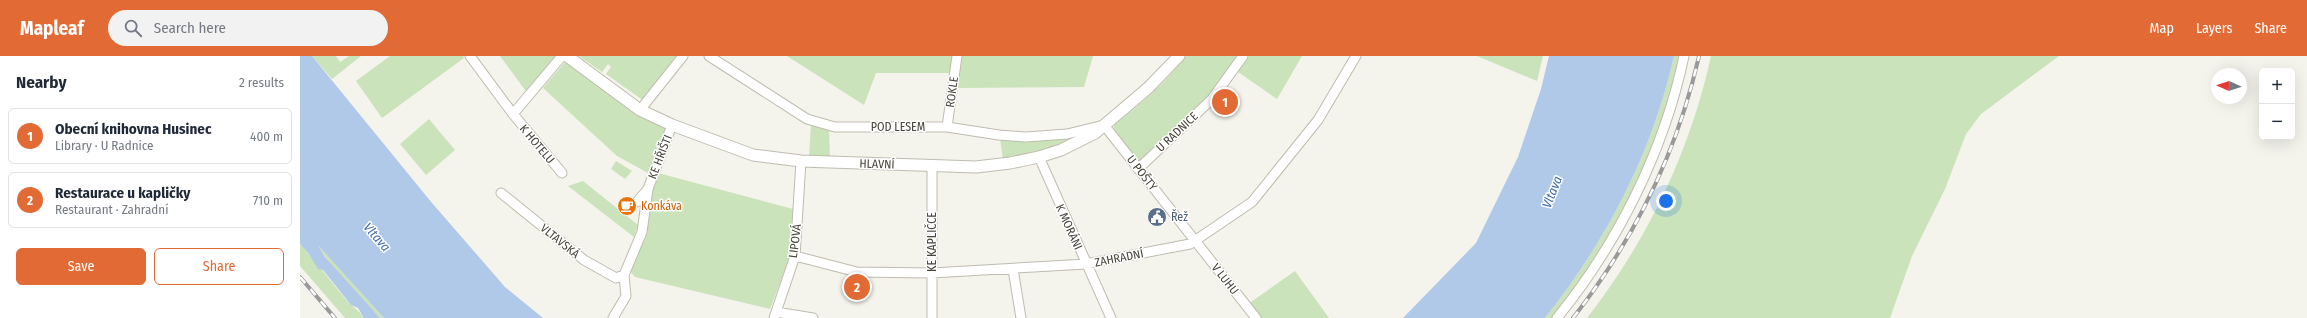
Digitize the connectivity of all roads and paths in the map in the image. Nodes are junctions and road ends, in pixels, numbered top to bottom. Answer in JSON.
{"nodes":[{"id":1,"x":470,"y":56,"type":"edge"},
{"id":2,"x":562,"y":56,"type":"edge"},
{"id":3,"x":567,"y":56,"type":"edge"},
{"id":4,"x":683,"y":56,"type":"edge"},
{"id":5,"x":709,"y":56,"type":"edge"},
{"id":6,"x":957,"y":56,"type":"edge"},
{"id":7,"x":1179,"y":56,"type":"edge"},
{"id":8,"x":1243,"y":56,"type":"edge"},
{"id":9,"x":1356,"y":56,"type":"edge"},
{"id":10,"x":1684,"y":56,"type":"edge"},
{"id":11,"x":640,"y":110,"type":"junction"},
{"id":12,"x":513,"y":114,"type":"junction"},
{"id":13,"x":672,"y":125,"type":"junction"},
{"id":14,"x":1104,"y":125,"type":"junction"},
{"id":15,"x":947,"y":127,"type":"junction"},
{"id":16,"x":1039,"y":157,"type":"junction"},
{"id":17,"x":801,"y":161,"type":"junction"},
{"id":18,"x":932,"y":166,"type":"junction"},
{"id":19,"x":1138,"y":169,"type":"junction"},
{"id":20,"x":562,"y":173,"type":"dead end"},
{"id":21,"x":648,"y":189,"type":"junction"},
{"id":22,"x":501,"y":193,"type":"dead end"},
{"id":23,"x":637,"y":202,"type":"dead end"},
{"id":24,"x":1194,"y":240,"type":"junction"},
{"id":25,"x":795,"y":256,"type":"junction"},
{"id":26,"x":1086,"y":264,"type":"junction"},
{"id":27,"x":1013,"y":269,"type":"junction"},
{"id":28,"x":932,"y":273,"type":"junction"},
{"id":29,"x":624,"y":275,"type":"junction"},
{"id":30,"x":775,"y":315,"type":"edge"},
{"id":31,"x":613,"y":318,"type":"edge"},
{"id":32,"x":813,"y":318,"type":"edge"},
{"id":33,"x":932,"y":318,"type":"edge"},
{"id":34,"x":1021,"y":318,"type":"edge"},
{"id":35,"x":1111,"y":318,"type":"edge"},
{"id":36,"x":1256,"y":318,"type":"edge"},
{"id":37,"x":1557,"y":318,"type":"edge"}],
"edges":[{"from":1,"to":12,"type":"street","name":"K HOTELU"},
{"from":2,"to":12,"type":"street","name":"K HOTELU"},
{"from":3,"to":11,"type":"street","name":"HLAVNÍ"},
{"from":4,"to":11,"type":"street"},
{"from":5,"to":15,"type":"street","name":"POD LESEM"},
{"from":6,"to":15,"type":"street","name":"ROKLE"},
{"from":7,"to":14,"type":"street","name":"HLAVNÍ"},
{"from":8,"to":19,"type":"street","name":"U RADNICE"},
{"from":9,"to":24,"type":"street","name":"ZAHRADNÍ"},
{"from":10,"to":37,"type":"street"},
{"from":11,"to":13,"type":"street","name":"HLAVNÍ"},
{"from":12,"to":20,"type":"street","name":"K HOTELU"},
{"from":13,"to":17,"type":"street","name":"HLAVNÍ"},
{"from":13,"to":21,"type":"street","name":"KE HŘIŠTI"},
{"from":14,"to":15,"type":"street","name":"POD LESEM"},
{"from":14,"to":16,"type":"street","name":"HLAVNÍ"},
{"from":14,"to":19,"type":"street","name":"U POŠTY"},
{"from":16,"to":18,"type":"street","name":"HLAVNÍ"},
{"from":16,"to":26,"type":"street","name":"K MORÁNI"},
{"from":17,"to":18,"type":"street","name":"HLAVNÍ"},
{"from":17,"to":25,"type":"street","name":"LIPOVÁ"},
{"from":18,"to":28,"type":"street","name":"KE KAPLIČCE"},
{"from":19,"to":24,"type":"street","name":"U POŠTY"},
{"from":21,"to":23,"type":"street","name":"KE HŘIŠTI"},
{"from":21,"to":29,"type":"street","name":"KE HŘIŠTI"},
{"from":22,"to":29,"type":"street","name":"VLTAVSKÁ"},
{"from":24,"to":26,"type":"street","name":"ZAHRADNÍ"},
{"from":24,"to":36,"type":"street","name":"V LUHU"},
{"from":25,"to":28,"type":"street","name":"ZAHRADNÍ"},
{"from":25,"to":30,"type":"street","name":"LIPOVÁ"},
{"from":26,"to":27,"type":"street","name":"ZAHRADNÍ"},
{"from":26,"to":35,"type":"street","name":"K MORÁNI"},
{"from":27,"to":28,"type":"street","name":"ZAHRADNÍ"},
{"from":27,"to":34,"type":"street"},
{"from":28,"to":33,"type":"street","name":"KE KAPLIČCE"},
{"from":29,"to":31,"type":"street","name":"KE HŘIŠTI"},
{"from":30,"to":32,"type":"street"}]}
